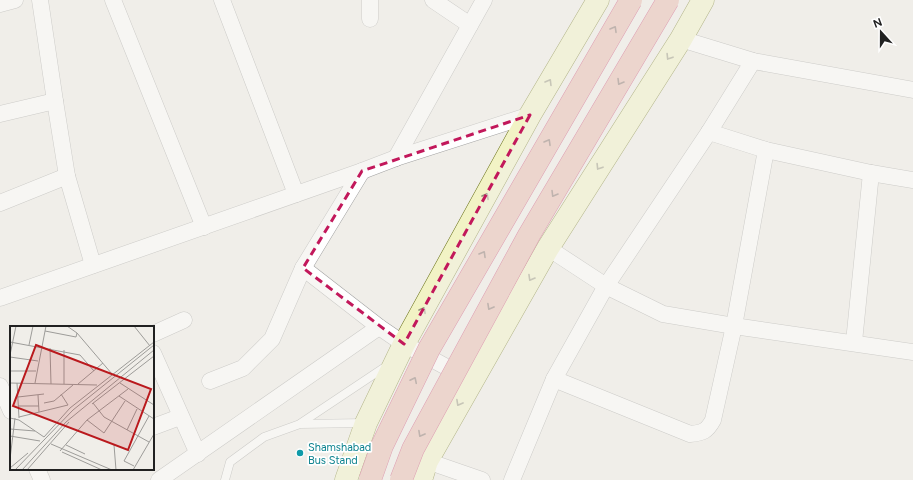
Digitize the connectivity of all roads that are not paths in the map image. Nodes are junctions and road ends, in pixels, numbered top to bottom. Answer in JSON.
{"nodes":[{"id":1,"x":16,"y":0,"type":"edge"},
{"id":2,"x":40,"y":0,"type":"edge"},
{"id":3,"x":113,"y":0,"type":"edge"},
{"id":4,"x":222,"y":0,"type":"edge"},
{"id":5,"x":370,"y":0,"type":"edge"},
{"id":6,"x":433,"y":0,"type":"edge"},
{"id":7,"x":484,"y":0,"type":"edge"},
{"id":8,"x":598,"y":0,"type":"edge"},
{"id":9,"x":630,"y":0,"type":"edge"},
{"id":10,"x":668,"y":0,"type":"edge"},
{"id":11,"x":704,"y":0,"type":"edge"},
{"id":12,"x":0,"y":4,"type":"edge"},
{"id":13,"x":370,"y":19,"type":"dead end"},
{"id":14,"x":470,"y":25,"type":"junction"},
{"id":15,"x":681,"y":39,"type":"junction"},
{"id":16,"x":753,"y":61,"type":"junction"},
{"id":17,"x":913,"y":90,"type":"edge"},
{"id":18,"x":55,"y":100,"type":"junction"},
{"id":19,"x":0,"y":114,"type":"edge"},
{"id":20,"x":530,"y":115,"type":"junction"},
{"id":21,"x":709,"y":132,"type":"junction"},
{"id":22,"x":766,"y":150,"type":"junction"},
{"id":23,"x":396,"y":158,"type":"junction"},
{"id":24,"x":362,"y":171,"type":"junction"},
{"id":25,"x":871,"y":173,"type":"junction"},
{"id":26,"x":67,"y":176,"type":"junction"},
{"id":27,"x":913,"y":180,"type":"edge"},
{"id":28,"x":296,"y":194,"type":"junction"},
{"id":29,"x":0,"y":203,"type":"edge"},
{"id":30,"x":204,"y":227,"type":"junction"},
{"id":31,"x":548,"y":248,"type":"junction"},
{"id":32,"x":93,"y":265,"type":"junction"},
{"id":33,"x":303,"y":268,"type":"junction"},
{"id":34,"x":606,"y":286,"type":"junction"},
{"id":35,"x":0,"y":298,"type":"edge"},
{"id":36,"x":184,"y":320,"type":"dead end"},
{"id":37,"x":734,"y":326,"type":"junction"},
{"id":38,"x":379,"y":327,"type":"junction"},
{"id":39,"x":154,"y":334,"type":"edge"},
{"id":40,"x":854,"y":342,"type":"junction"},
{"id":41,"x":400,"y":352,"type":"junction"},
{"id":42,"x":913,"y":352,"type":"edge"},
{"id":43,"x":154,"y":354,"type":"edge"},
{"id":44,"x":554,"y":379,"type":"junction"},
{"id":45,"x":210,"y":381,"type":"dead end"},
{"id":46,"x":472,"y":381,"type":"junction"},
{"id":47,"x":0,"y":386,"type":"edge"},
{"id":48,"x":10,"y":406,"type":"edge"},
{"id":49,"x":180,"y":417,"type":"junction"},
{"id":50,"x":366,"y":423,"type":"junction"},
{"id":51,"x":300,"y":424,"type":"junction"},
{"id":52,"x":154,"y":427,"type":"edge"},
{"id":53,"x":198,"y":454,"type":"junction"},
{"id":54,"x":424,"y":470,"type":"edge"},
{"id":55,"x":159,"y":480,"type":"edge"},
{"id":56,"x":225,"y":480,"type":"edge"},
{"id":57,"x":346,"y":480,"type":"edge"},
{"id":58,"x":370,"y":480,"type":"edge"},
{"id":59,"x":401,"y":480,"type":"edge"},
{"id":60,"x":482,"y":480,"type":"edge"},
{"id":61,"x":512,"y":480,"type":"edge"}],
"edges":[{"from":1,"to":12,"type":"street"},
{"from":2,"to":18,"type":"street"},
{"from":3,"to":30,"type":"street"},
{"from":4,"to":28,"type":"street"},
{"from":5,"to":13,"type":"street"},
{"from":6,"to":14,"type":"street"},
{"from":7,"to":14,"type":"street"},
{"from":20,"to":8,"type":"main road","one_way":true},
{"from":58,"to":9,"type":"highway","one_way":true,"bridge":true},
{"from":10,"to":59,"type":"highway","one_way":true,"bridge":true},
{"from":11,"to":15,"type":"main road"},
{"from":14,"to":23,"type":"street"},
{"from":15,"to":16,"type":"street"},
{"from":15,"to":31,"type":"main road","one_way":true},
{"from":16,"to":17,"type":"street"},
{"from":16,"to":21,"type":"street"},
{"from":18,"to":19,"type":"street"},
{"from":18,"to":26,"type":"street"},
{"from":20,"to":23,"type":"street"},
{"from":41,"to":20,"type":"main road","one_way":true},
{"from":21,"to":22,"type":"street"},
{"from":21,"to":34,"type":"street"},
{"from":22,"to":25,"type":"street"},
{"from":22,"to":37,"type":"street"},
{"from":23,"to":24,"type":"street"},
{"from":24,"to":28,"type":"street"},
{"from":24,"to":33,"type":"street"},
{"from":25,"to":27,"type":"street"},
{"from":25,"to":40,"type":"street"},
{"from":26,"to":29,"type":"street"},
{"from":26,"to":32,"type":"street"},
{"from":28,"to":30,"type":"street"},
{"from":30,"to":32,"type":"street"},
{"from":31,"to":34,"type":"street"},
{"from":31,"to":46,"type":"main road","one_way":true},
{"from":32,"to":35,"type":"street"},
{"from":33,"to":38,"type":"street"},
{"from":33,"to":45,"type":"street"},
{"from":34,"to":37,"type":"street"},
{"from":34,"to":44,"type":"street"},
{"from":36,"to":39,"type":"street"},
{"from":37,"to":40,"type":"street"},
{"from":37,"to":44,"type":"street"},
{"from":38,"to":41,"type":"street"},
{"from":38,"to":53,"type":"street"},
{"from":40,"to":42,"type":"street"},
{"from":41,"to":46,"type":"street"},
{"from":41,"to":50,"type":"main road"},
{"from":41,"to":51,"type":"lane"},
{"from":43,"to":49,"type":"street"},
{"from":44,"to":61,"type":"street"},
{"from":46,"to":54,"type":"main road","one_way":true},
{"from":47,"to":48,"type":"street"},
{"from":49,"to":52,"type":"street"},
{"from":49,"to":53,"type":"street"},
{"from":50,"to":51,"type":"lane"},
{"from":50,"to":57,"type":"main road"},
{"from":51,"to":56,"type":"lane"},
{"from":53,"to":55,"type":"street"},
{"from":54,"to":60,"type":"street"}]}
